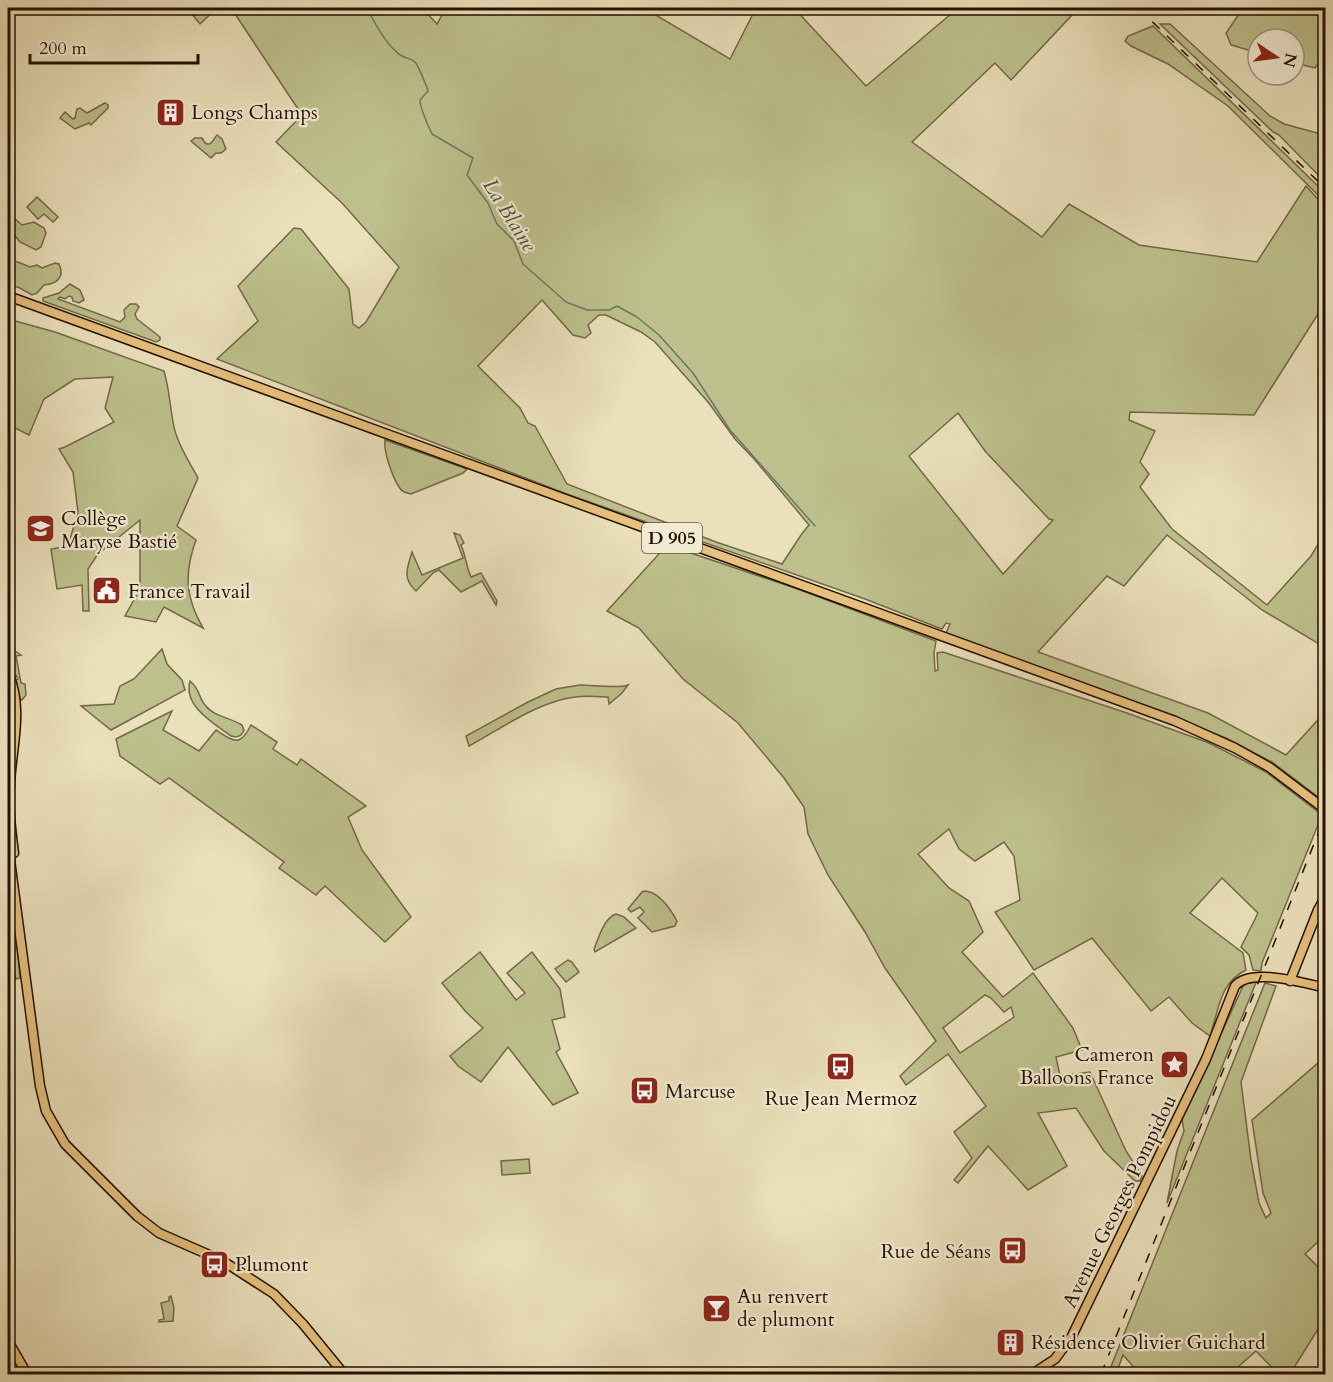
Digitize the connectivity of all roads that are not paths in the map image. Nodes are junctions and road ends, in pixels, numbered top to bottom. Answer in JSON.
{"nodes":[{"id":1,"x":9,"y":297,"type":"edge"},
{"id":2,"x":8,"y":673,"type":"edge"},
{"id":3,"x":8,"y":694,"type":"edge"},
{"id":4,"x":8,"y":732,"type":"edge"},
{"id":5,"x":1322,"y":808,"type":"edge"},
{"id":6,"x":8,"y":845,"type":"edge"},
{"id":7,"x":1326,"y":896,"type":"edge"},
{"id":8,"x":18,"y":910,"type":"junction"},
{"id":9,"x":1290,"y":981,"type":"junction"},
{"id":10,"x":1326,"y":987,"type":"edge"},
{"id":11,"x":8,"y":1341,"type":"edge"},
{"id":12,"x":27,"y":1374,"type":"edge"},
{"id":13,"x":344,"y":1374,"type":"edge"},
{"id":14,"x":1032,"y":1374,"type":"edge"}],
"edges":[{"from":1,"to":5,"type":"main road","number":"D 905"},
{"from":2,"to":8,"type":"main road"},
{"from":3,"to":4,"type":"main road"},
{"from":6,"to":8,"type":"main road"},
{"from":7,"to":9,"type":"main road"},
{"from":8,"to":13,"type":"main road"},
{"from":9,"to":10,"type":"main road"},
{"from":9,"to":14,"type":"main road","name":"Avenue Georges Pompidou"},
{"from":11,"to":12,"type":"main road"}]}
